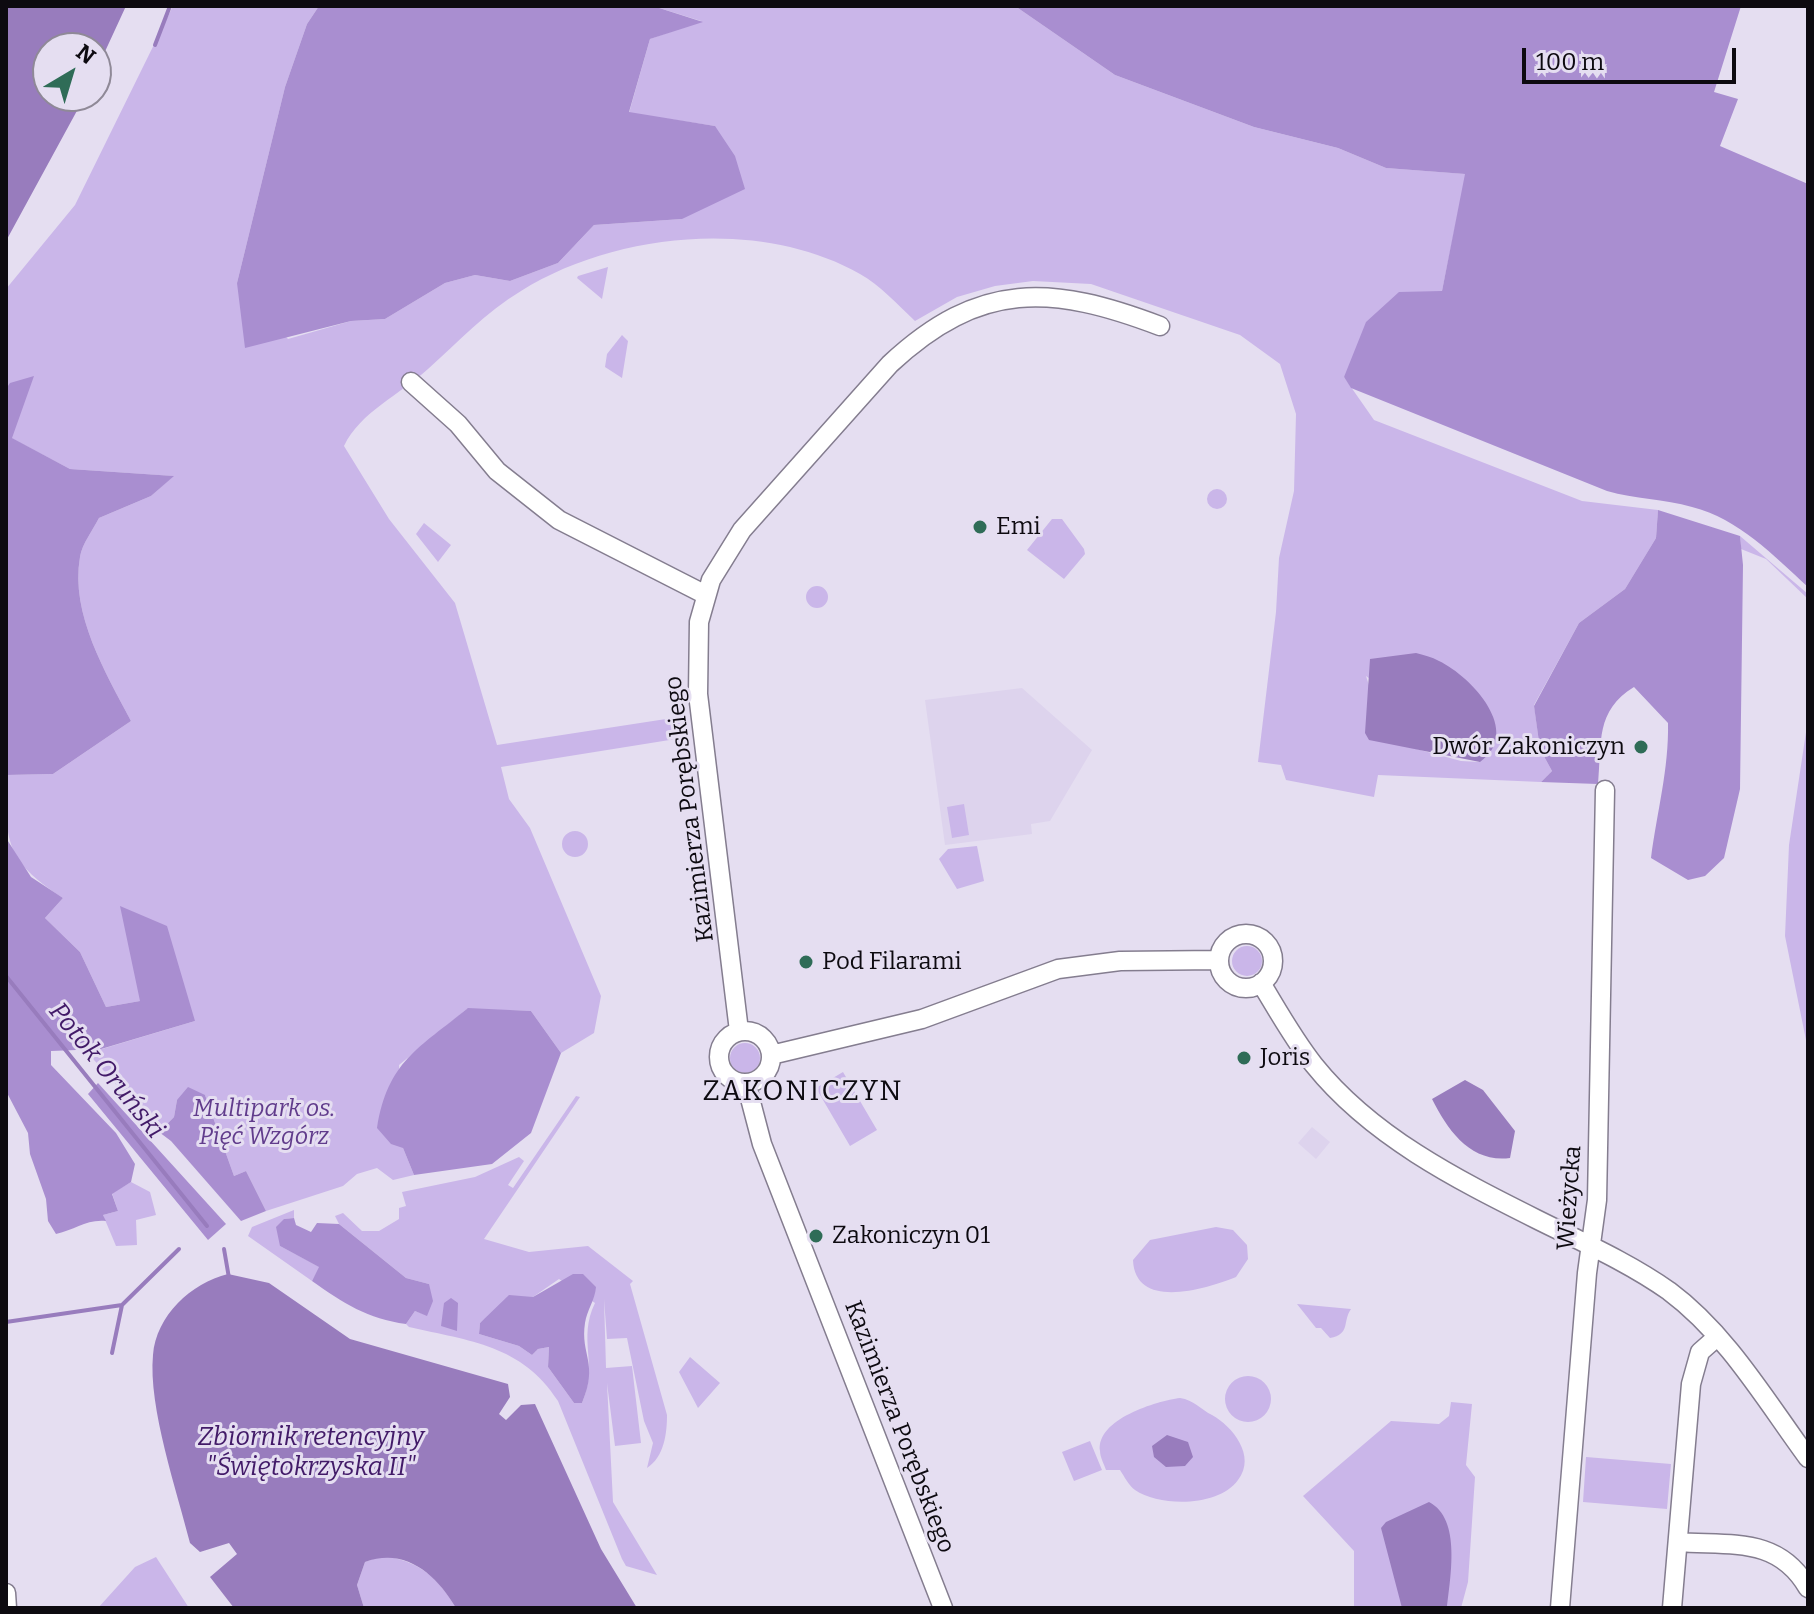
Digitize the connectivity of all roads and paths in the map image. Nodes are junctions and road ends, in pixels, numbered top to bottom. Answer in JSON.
{"nodes":[{"id":1,"x":1160,"y":326,"type":"dead end"},
{"id":2,"x":411,"y":382,"type":"dead end"},
{"id":3,"x":706,"y":595,"type":"junction"},
{"id":4,"x":1605,"y":790,"type":"dead end"},
{"id":5,"x":1219,"y":960,"type":"junction"},
{"id":6,"x":1261,"y":983,"type":"junction"},
{"id":7,"x":739,"y":1031,"type":"junction"},
{"id":8,"x":771,"y":1055,"type":"junction"},
{"id":9,"x":746,"y":1083,"type":"junction"},
{"id":10,"x":1592,"y":1247,"type":"junction"},
{"id":11,"x":1717,"y":1337,"type":"junction"},
{"id":12,"x":1808,"y":1458,"type":"edge"},
{"id":13,"x":1678,"y":1542,"type":"junction"},
{"id":14,"x":1808,"y":1588,"type":"edge"},
{"id":15,"x":6,"y":1593,"type":"edge"},
{"id":16,"x":7,"y":1608,"type":"edge"},
{"id":17,"x":943,"y":1608,"type":"edge"},
{"id":18,"x":1560,"y":1608,"type":"edge"},
{"id":19,"x":1672,"y":1608,"type":"edge"}],
"edges":[{"from":1,"to":3,"type":"street","name":"Kazimierza Porębskiego"},
{"from":2,"to":3,"type":"street"},
{"from":3,"to":7,"type":"street","name":"Kazimierza Porębskiego"},
{"from":4,"to":10,"type":"street","name":"Wieżycka"},
{"from":5,"to":6,"type":"street"},
{"from":5,"to":6,"type":"street"},
{"from":5,"to":8,"type":"street"},
{"from":6,"to":10,"type":"street"},
{"from":7,"to":8,"type":"street"},
{"from":7,"to":9,"type":"street"},
{"from":8,"to":9,"type":"street"},
{"from":9,"to":17,"type":"street","name":"Kazimierza Porębskiego"},
{"from":10,"to":11,"type":"street"},
{"from":10,"to":18,"type":"street","name":"Wieżycka"},
{"from":11,"to":12,"type":"street"},
{"from":11,"to":13,"type":"street"},
{"from":13,"to":14,"type":"street"},
{"from":13,"to":19,"type":"street"},
{"from":15,"to":16,"type":"street"}]}
